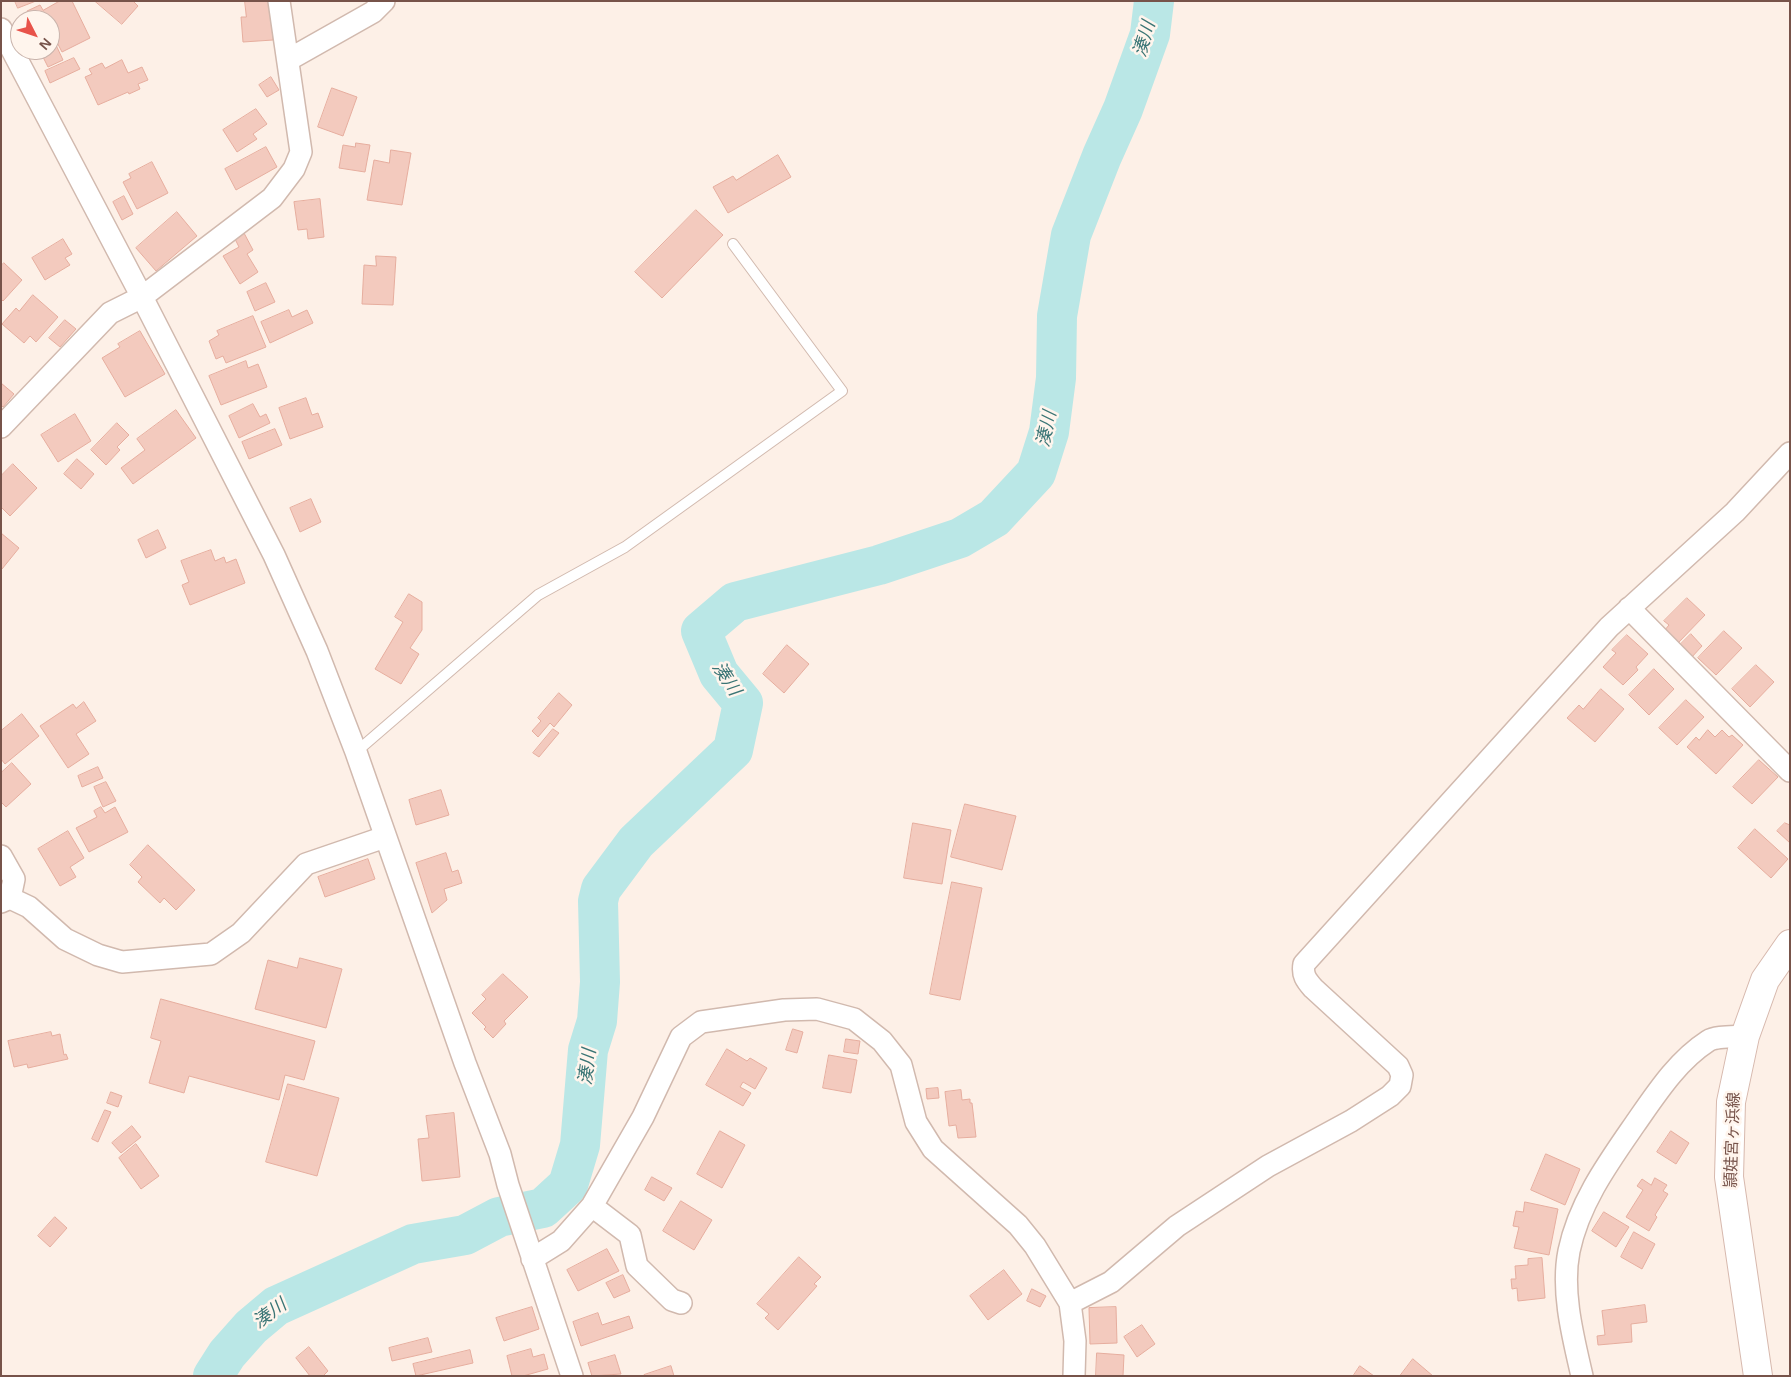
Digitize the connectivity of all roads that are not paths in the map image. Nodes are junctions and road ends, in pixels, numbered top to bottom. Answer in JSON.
{"nodes":[{"id":1,"x":279,"y":1,"type":"edge"},
{"id":2,"x":384,"y":1,"type":"edge"},
{"id":3,"x":1,"y":29,"type":"edge"},
{"id":4,"x":288,"y":60,"type":"junction"},
{"id":5,"x":734,"y":244,"type":"dead end"},
{"id":6,"x":142,"y":297,"type":"junction"},
{"id":7,"x":1,"y":428,"type":"edge"},
{"id":8,"x":1790,"y":453,"type":"edge"},
{"id":9,"x":1629,"y":608,"type":"junction"},
{"id":10,"x":356,"y":752,"type":"junction"},
{"id":11,"x":1790,"y":771,"type":"edge"},
{"id":12,"x":385,"y":837,"type":"junction"},
{"id":13,"x":1,"y":856,"type":"edge"},
{"id":14,"x":6,"y":900,"type":"edge"},
{"id":15,"x":1790,"y":944,"type":"edge"},
{"id":16,"x":1746,"y":1036,"type":"junction"},
{"id":17,"x":592,"y":1206,"type":"junction"},
{"id":18,"x":530,"y":1251,"type":"junction"},
{"id":19,"x":681,"y":1303,"type":"dead end"},
{"id":20,"x":1070,"y":1303,"type":"junction"},
{"id":21,"x":572,"y":1376,"type":"edge"},
{"id":22,"x":1074,"y":1376,"type":"edge"},
{"id":23,"x":1582,"y":1376,"type":"edge"},
{"id":24,"x":1758,"y":1376,"type":"edge"}],
"edges":[{"from":1,"to":4,"type":"street"},
{"from":2,"to":4,"type":"street"},
{"from":3,"to":6,"type":"street"},
{"from":4,"to":6,"type":"street"},
{"from":5,"to":10,"type":"lane"},
{"from":6,"to":7,"type":"street"},
{"from":6,"to":10,"type":"street"},
{"from":8,"to":9,"type":"street"},
{"from":9,"to":11,"type":"street"},
{"from":9,"to":20,"type":"street"},
{"from":10,"to":12,"type":"street"},
{"from":12,"to":14,"type":"street"},
{"from":12,"to":18,"type":"street"},
{"from":13,"to":14,"type":"street"},
{"from":15,"to":16,"type":"main road","name":"頴娃宮ヶ浜線"},
{"from":16,"to":23,"type":"street"},
{"from":16,"to":24,"type":"main road","name":"頴娃宮ヶ浜線"},
{"from":17,"to":18,"type":"street"},
{"from":17,"to":19,"type":"street"},
{"from":17,"to":20,"type":"street"},
{"from":18,"to":21,"type":"street"},
{"from":20,"to":22,"type":"street"}]}
